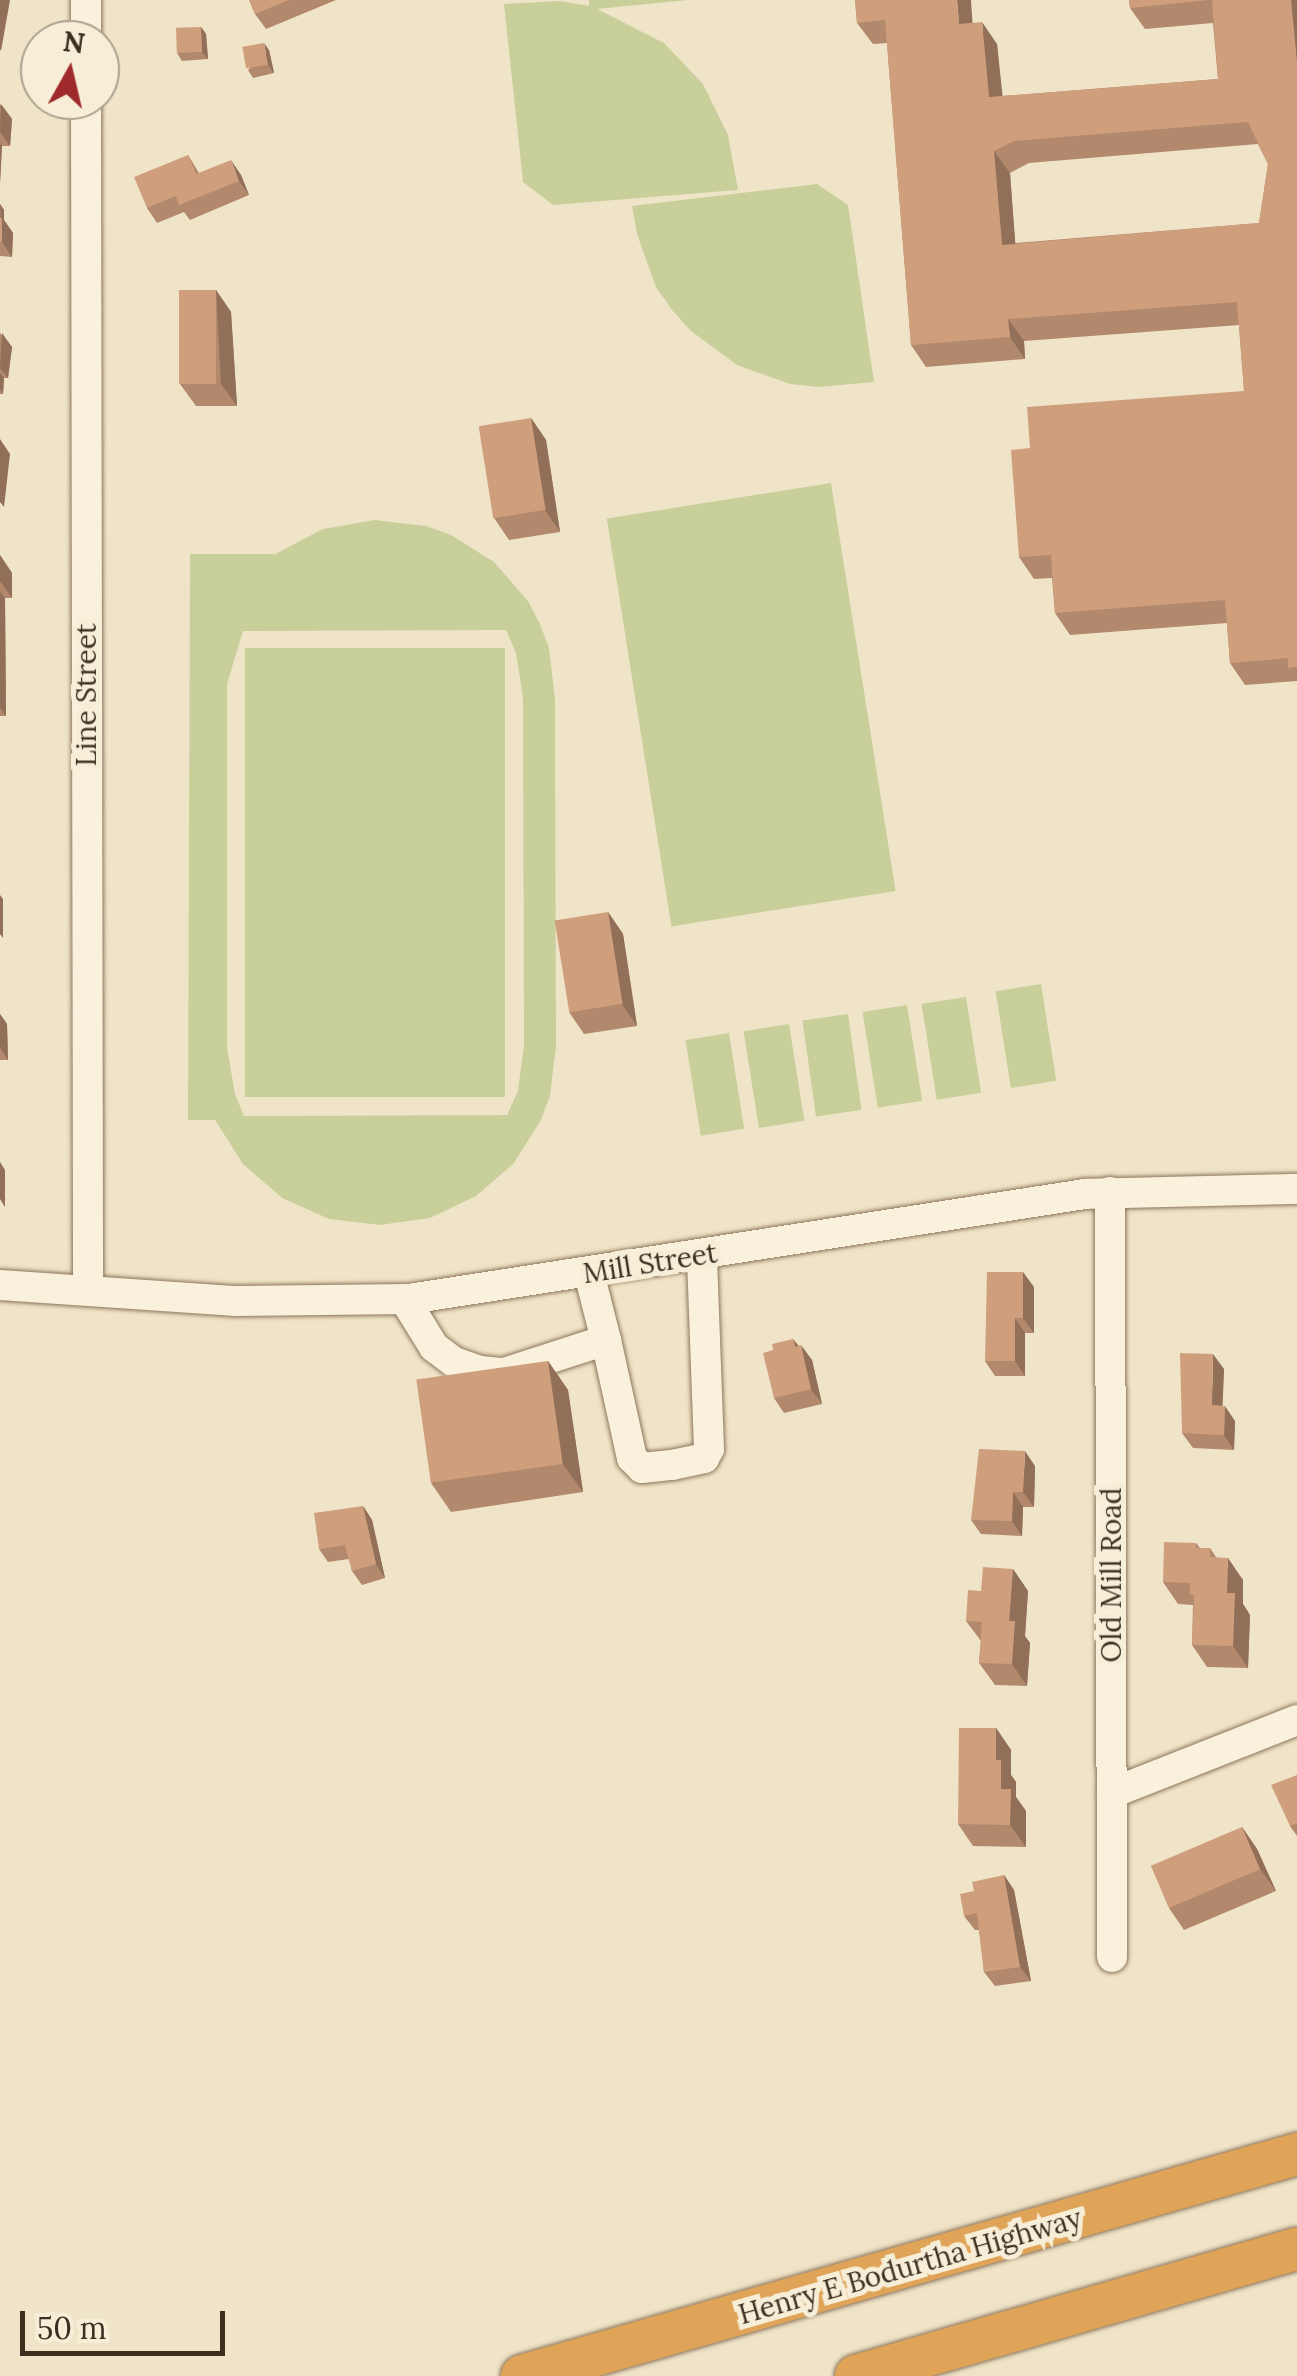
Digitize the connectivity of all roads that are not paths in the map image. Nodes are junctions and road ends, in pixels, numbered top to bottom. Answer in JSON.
{"nodes":[{"id":1,"x":86,"y":120,"type":"edge"},
{"id":2,"x":1297,"y":1189,"type":"edge"},
{"id":3,"x":1110,"y":1192,"type":"junction"},
{"id":4,"x":702,"y":1255,"type":"junction"},
{"id":5,"x":589,"y":1273,"type":"junction"},
{"id":6,"x":0,"y":1285,"type":"edge"},
{"id":7,"x":88,"y":1290,"type":"junction"},
{"id":8,"x":405,"y":1300,"type":"junction"},
{"id":9,"x":606,"y":1340,"type":"junction"},
{"id":10,"x":1297,"y":1720,"type":"edge"},
{"id":11,"x":1112,"y":1793,"type":"junction"},
{"id":12,"x":1112,"y":1957,"type":"dead end"},
{"id":13,"x":1297,"y":2154,"type":"edge"},
{"id":14,"x":1297,"y":2250,"type":"edge"},
{"id":15,"x":522,"y":2376,"type":"edge"},
{"id":16,"x":856,"y":2376,"type":"edge"}],
"edges":[{"from":1,"to":7,"type":"street","name":"Line Street"},
{"from":2,"to":3,"type":"street","name":"Mill Street"},
{"from":3,"to":4,"type":"street","name":"Mill Street"},
{"from":3,"to":11,"type":"street","name":"Old Mill Road"},
{"from":4,"to":5,"type":"street","name":"Mill Street"},
{"from":4,"to":9,"type":"street"},
{"from":5,"to":8,"type":"street","name":"Mill Street"},
{"from":5,"to":9,"type":"street"},
{"from":6,"to":7,"type":"street","name":"Mill Street"},
{"from":7,"to":8,"type":"street","name":"Mill Street"},
{"from":8,"to":9,"type":"street"},
{"from":10,"to":11,"type":"street"},
{"from":11,"to":12,"type":"street","name":"Old Mill Road"},
{"from":13,"to":15,"type":"highway","name":"Henry E Bodurtha Highway"},
{"from":14,"to":16,"type":"highway"}]}
